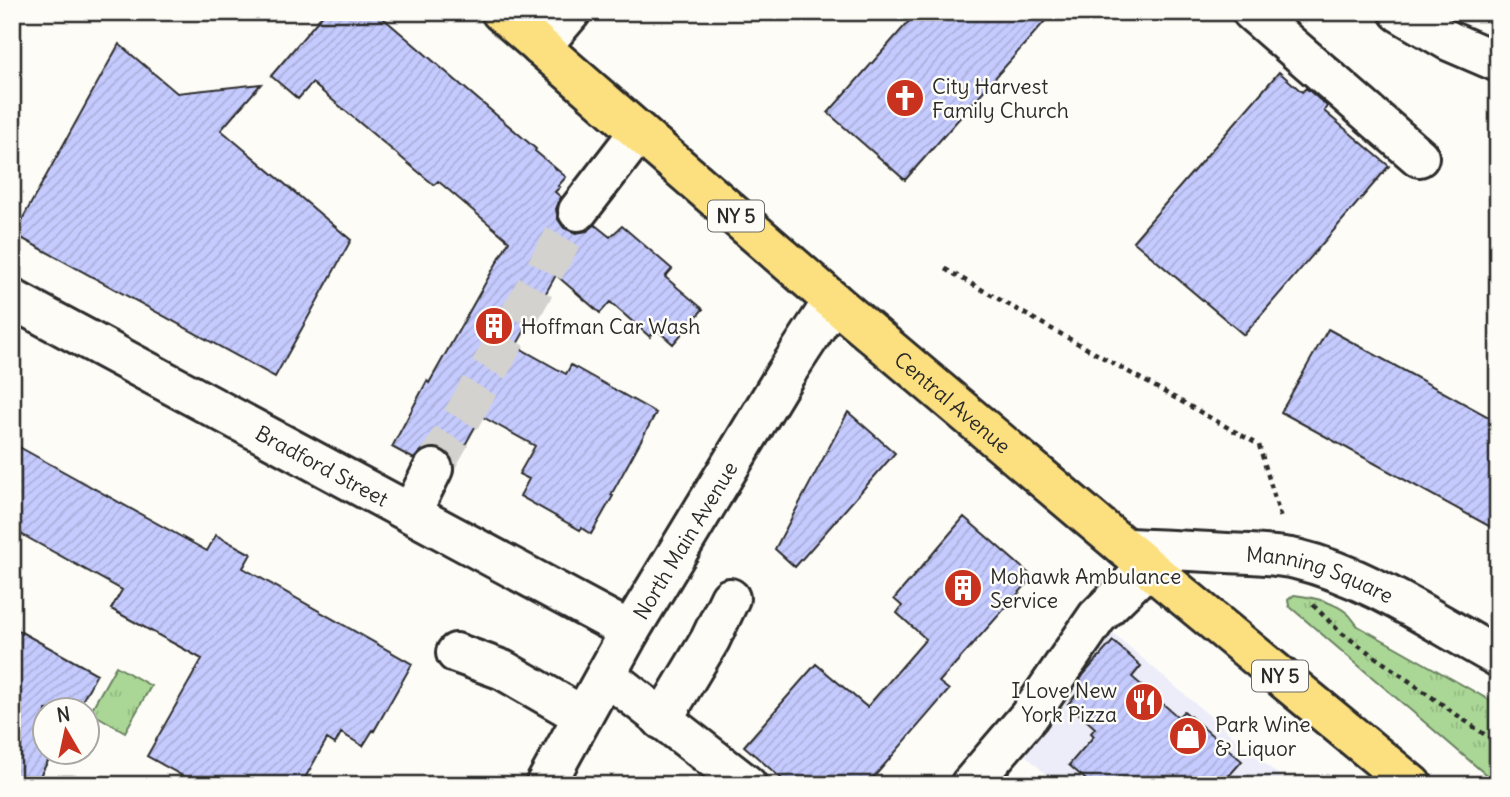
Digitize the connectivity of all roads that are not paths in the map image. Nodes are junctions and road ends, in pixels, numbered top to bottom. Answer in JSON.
{"nodes":[{"id":1,"x":501,"y":12,"type":"edge"},
{"id":2,"x":571,"y":12,"type":"edge"},
{"id":3,"x":1252,"y":12,"type":"edge"},
{"id":4,"x":1404,"y":14,"type":"edge"},
{"id":5,"x":541,"y":47,"type":"junction"},
{"id":6,"x":1498,"y":62,"type":"edge"},
{"id":7,"x":639,"y":132,"type":"junction"},
{"id":8,"x":1419,"y":157,"type":"dead end"},
{"id":9,"x":578,"y":211,"type":"tunnel mouth"},
{"id":10,"x":12,"y":299,"type":"edge"},
{"id":11,"x":833,"y":301,"type":"junction"},
{"id":12,"x":433,"y":469,"type":"tunnel mouth"},
{"id":13,"x":411,"y":513,"type":"junction"},
{"id":14,"x":1136,"y":557,"type":"junction"},
{"id":15,"x":730,"y":598,"type":"dead end"},
{"id":16,"x":630,"y":631,"type":"junction"},
{"id":17,"x":456,"y":653,"type":"dead end"},
{"id":18,"x":1498,"y":657,"type":"edge"},
{"id":19,"x":606,"y":675,"type":"junction"},
{"id":20,"x":583,"y":716,"type":"junction"},
{"id":21,"x":662,"y":720,"type":"junction"},
{"id":22,"x":545,"y":785,"type":"edge"},
{"id":23,"x":747,"y":785,"type":"edge"},
{"id":24,"x":970,"y":785,"type":"edge"},
{"id":25,"x":1412,"y":785,"type":"edge"}],
"edges":[{"from":1,"to":5,"type":"main road","name":"Central Avenue","number":"NY 5"},
{"from":2,"to":5,"type":"street"},
{"from":3,"to":8,"type":"street"},
{"from":4,"to":6,"type":"street"},
{"from":5,"to":7,"type":"main road","name":"Central Avenue","number":"NY 5"},
{"from":7,"to":9,"type":"street"},
{"from":7,"to":11,"type":"main road","name":"Central Avenue","number":"NY 5"},
{"from":10,"to":13,"type":"street","name":"Bradford Street"},
{"from":11,"to":14,"type":"main road","name":"Central Avenue","number":"NY 5"},
{"from":11,"to":16,"type":"street","name":"North Main Avenue"},
{"from":12,"to":13,"type":"street"},
{"from":13,"to":16,"type":"street","name":"Bradford Street"},
{"from":14,"to":18,"type":"street","name":"Manning Square"},
{"from":14,"to":24,"type":"street"},
{"from":14,"to":25,"type":"main road","name":"Central Avenue","number":"NY 5"},
{"from":15,"to":21,"type":"street"},
{"from":16,"to":19,"type":"street","name":"North Main Avenue"},
{"from":17,"to":20,"type":"street"},
{"from":19,"to":20,"type":"street","name":"North Main Avenue"},
{"from":19,"to":21,"type":"street"},
{"from":20,"to":22,"type":"street","name":"North Main Avenue"},
{"from":21,"to":23,"type":"street"}]}
